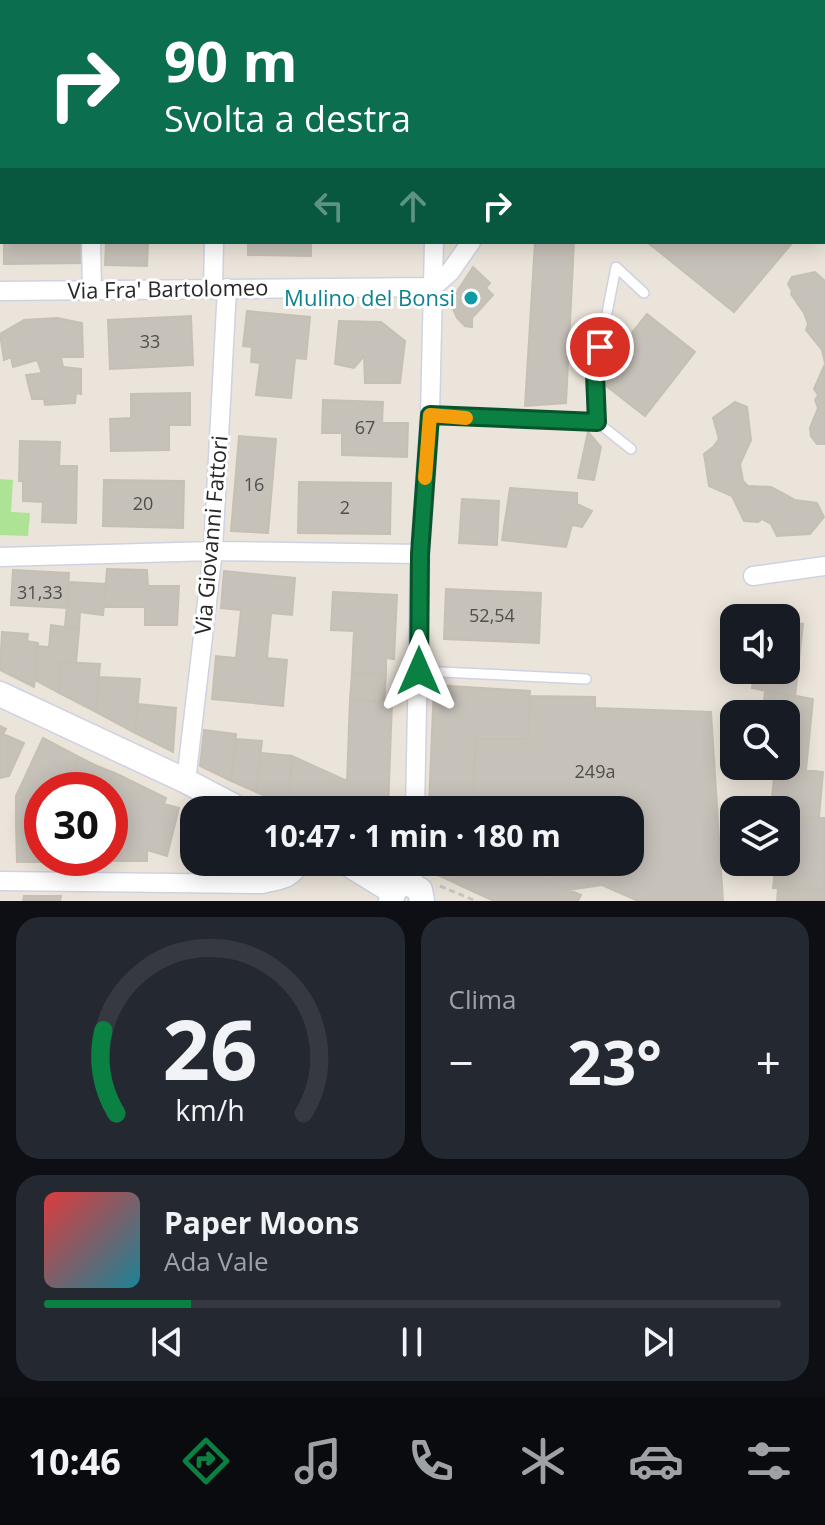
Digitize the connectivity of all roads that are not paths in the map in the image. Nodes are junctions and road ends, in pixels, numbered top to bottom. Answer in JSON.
{"nodes":[{"id":1,"x":91,"y":244,"type":"edge"},
{"id":2,"x":214,"y":244,"type":"edge"},
{"id":3,"x":434,"y":244,"type":"edge"},
{"id":4,"x":470,"y":244,"type":"edge"},
{"id":5,"x":433,"y":287,"type":"junction"},
{"id":6,"x":220,"y":288,"type":"junction"},
{"id":7,"x":92,"y":289,"type":"junction"},
{"id":8,"x":0,"y":291,"type":"edge"},
{"id":9,"x":644,"y":293,"type":"dead end"},
{"id":10,"x":430,"y":415,"type":"junction"},
{"id":11,"x":597,"y":422,"type":"junction"},
{"id":12,"x":631,"y":449,"type":"dead end"},
{"id":13,"x":213,"y":551,"type":"junction"},
{"id":14,"x":420,"y":554,"type":"junction"},
{"id":15,"x":0,"y":557,"type":"edge"},
{"id":16,"x":825,"y":566,"type":"edge"},
{"id":17,"x":753,"y":576,"type":"dead end"},
{"id":18,"x":419,"y":671,"type":"junction"},
{"id":19,"x":586,"y":679,"type":"dead end"},
{"id":20,"x":0,"y":694,"type":"edge"},
{"id":21,"x":186,"y":781,"type":"junction"},
{"id":22,"x":214,"y":796,"type":"edge"},
{"id":23,"x":415,"y":796,"type":"edge"},
{"id":24,"x":291,"y":876,"type":"edge"},
{"id":25,"x":383,"y":876,"type":"edge"},
{"id":26,"x":0,"y":881,"type":"edge"},
{"id":27,"x":412,"y":887,"type":"edge"}],
"edges":[{"from":1,"to":7,"type":"street"},
{"from":2,"to":6,"type":"street","name":"Via Giovanni Fattori"},
{"from":3,"to":5,"type":"street"},
{"from":4,"to":5,"type":"street"},
{"from":5,"to":6,"type":"street","name":"Via Fra' Bartolomeo"},
{"from":5,"to":10,"type":"street"},
{"from":6,"to":7,"type":"street","name":"Via Fra' Bartolomeo"},
{"from":6,"to":13,"type":"street","name":"Via Giovanni Fattori"},
{"from":7,"to":8,"type":"street","name":"Via Fra' Bartolomeo"},
{"from":9,"to":11,"type":"lane"},
{"from":10,"to":11,"type":"lane"},
{"from":10,"to":14,"type":"street"},
{"from":11,"to":12,"type":"lane"},
{"from":13,"to":14,"type":"street"},
{"from":13,"to":15,"type":"street"},
{"from":13,"to":21,"type":"street","name":"Via Giovanni Fattori"},
{"from":14,"to":18,"type":"street"},
{"from":16,"to":17,"type":"street"},
{"from":18,"to":19,"type":"lane"},
{"from":18,"to":23,"type":"street"},
{"from":20,"to":21,"type":"street"},
{"from":21,"to":22,"type":"street"},
{"from":24,"to":26,"type":"street"},
{"from":25,"to":27,"type":"street"}]}
